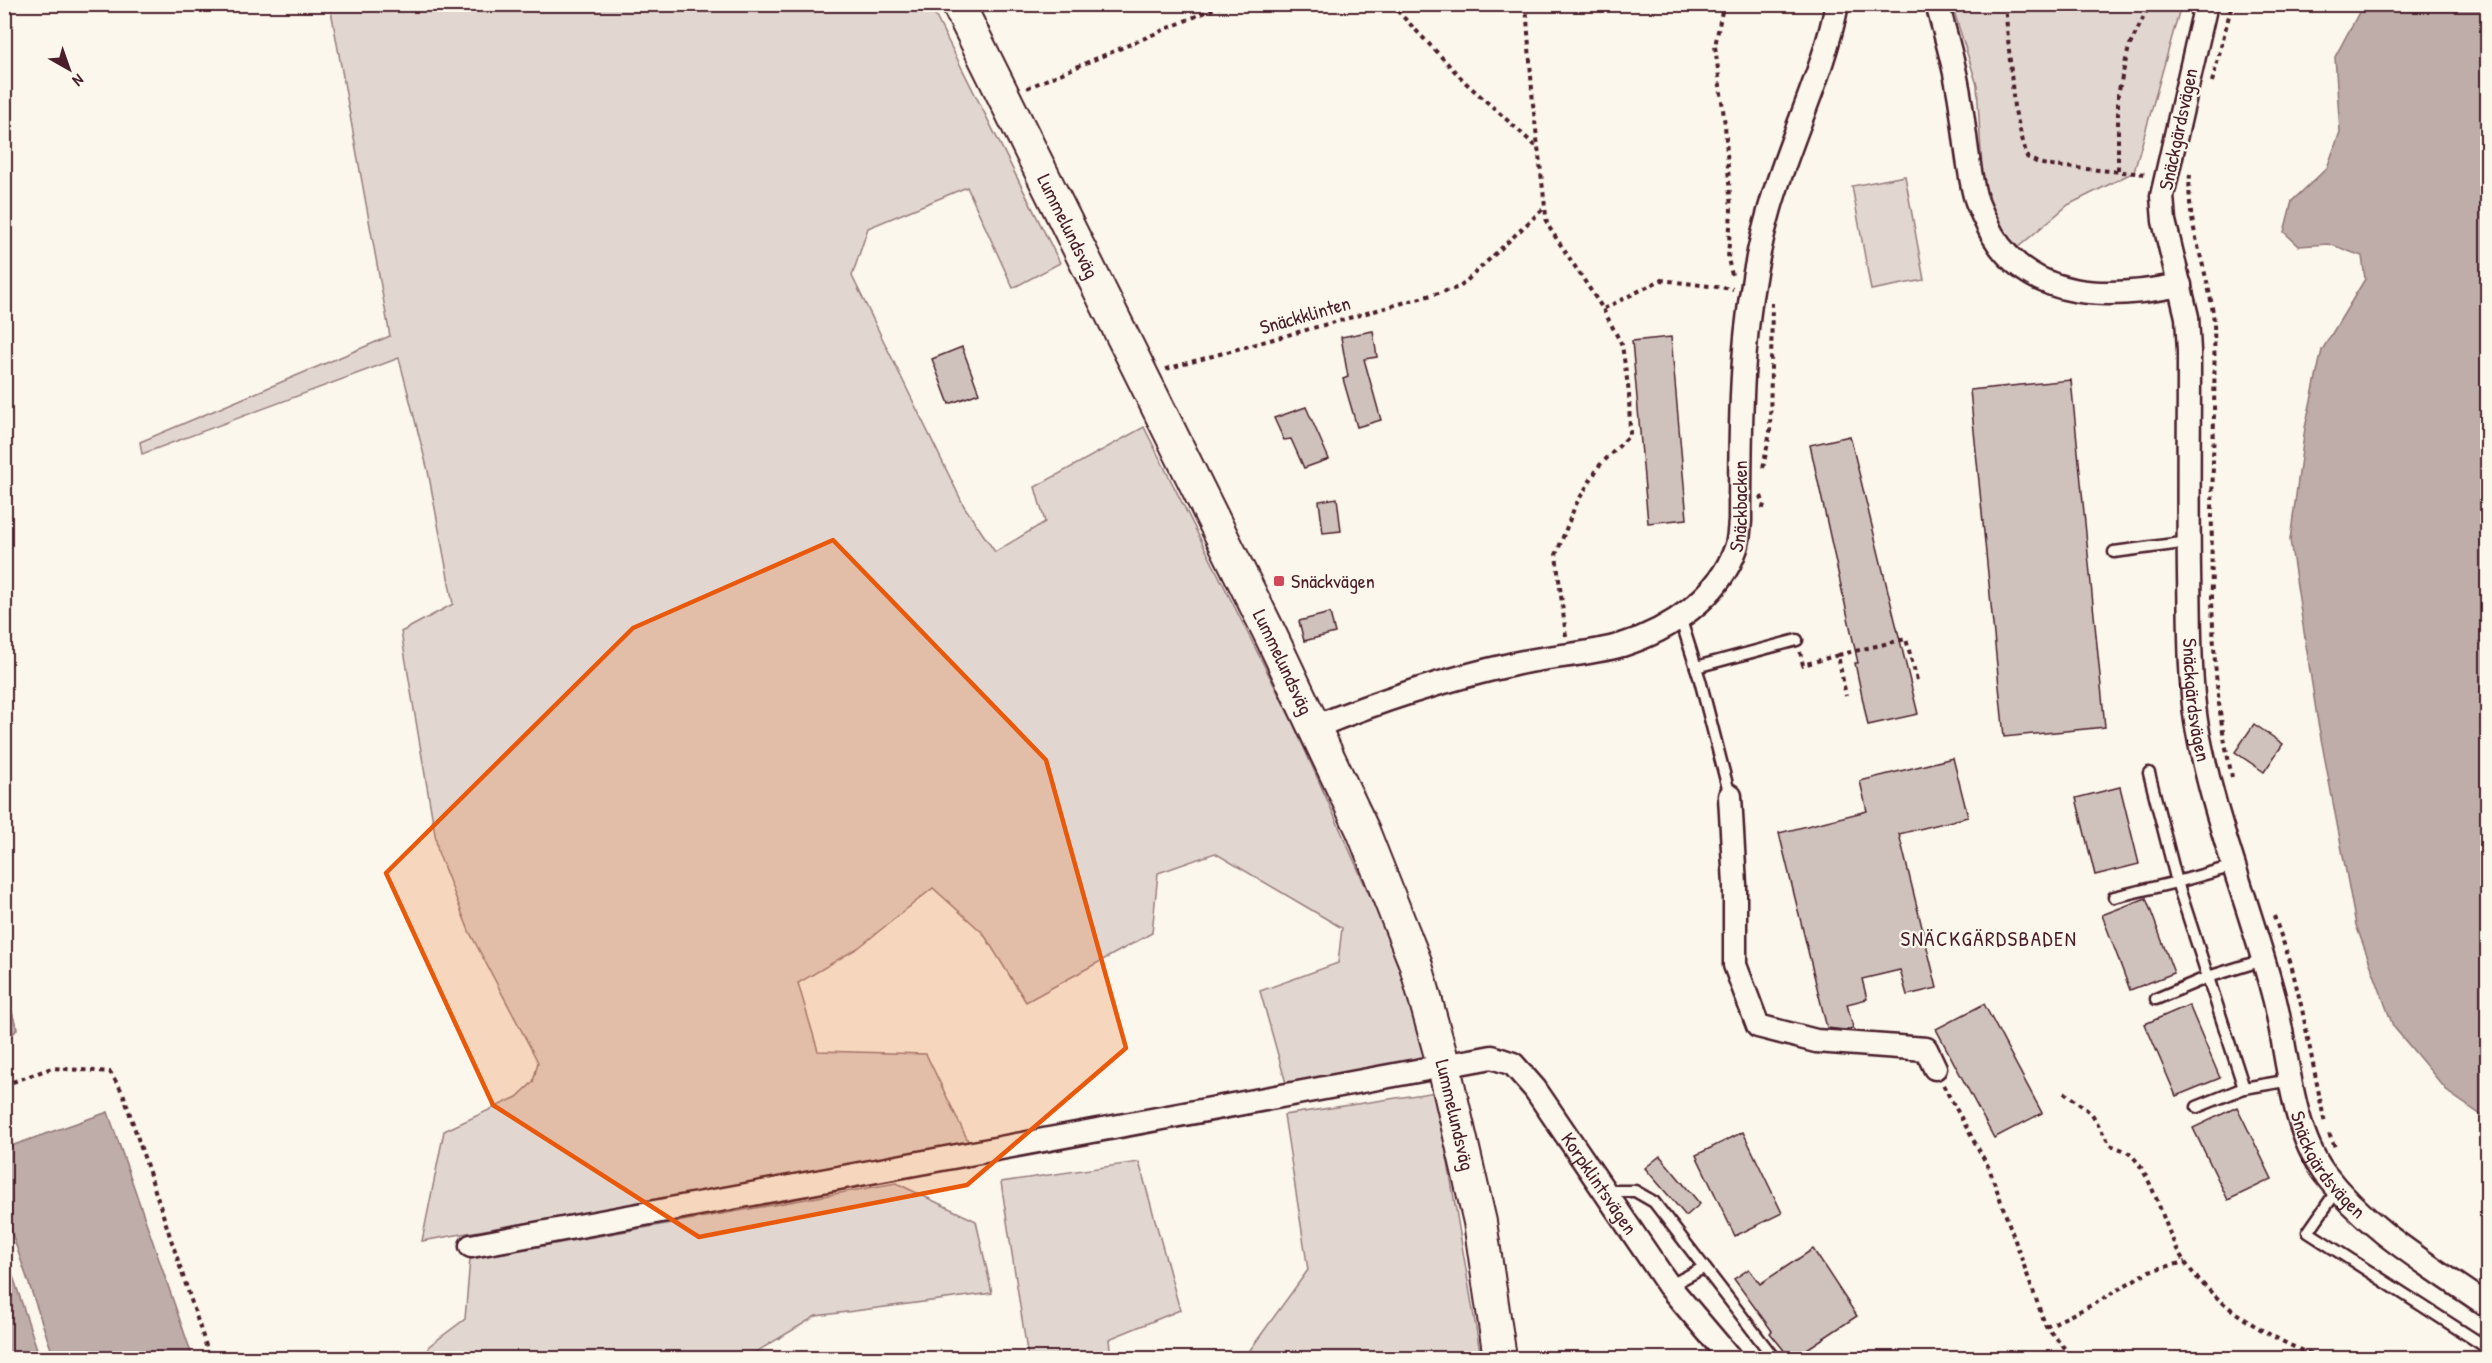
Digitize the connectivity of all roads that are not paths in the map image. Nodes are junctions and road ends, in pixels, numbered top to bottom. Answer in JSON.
{"nodes":[{"id":1,"x":958,"y":4,"type":"edge"},
{"id":2,"x":1837,"y":4,"type":"edge"},
{"id":3,"x":1937,"y":4,"type":"edge"},
{"id":4,"x":2206,"y":4,"type":"edge"},
{"id":5,"x":2180,"y":285,"type":"junction"},
{"id":6,"x":2189,"y":542,"type":"junction"},
{"id":7,"x":2114,"y":552,"type":"dead end"},
{"id":8,"x":1680,"y":617,"type":"junction"},
{"id":9,"x":1797,"y":640,"type":"road end"},
{"id":10,"x":1696,"y":667,"type":"junction"},
{"id":11,"x":1315,"y":727,"type":"junction"},
{"id":12,"x":2149,"y":773,"type":"dead end"},
{"id":13,"x":1730,"y":796,"type":"joint"},
{"id":14,"x":2234,"y":866,"type":"junction"},
{"id":15,"x":2177,"y":882,"type":"junction"},
{"id":16,"x":2114,"y":897,"type":"dead end"},
{"id":17,"x":2263,"y":960,"type":"junction"},
{"id":18,"x":2208,"y":977,"type":"junction"},
{"id":19,"x":2156,"y":999,"type":"dead end"},
{"id":20,"x":1444,"y":1067,"type":"junction"},
{"id":21,"x":1935,"y":1068,"type":"road end"},
{"id":22,"x":2291,"y":1080,"type":"junction"},
{"id":23,"x":2244,"y":1088,"type":"junction"},
{"id":24,"x":2198,"y":1107,"type":"dead end"},
{"id":25,"x":2338,"y":1189,"type":"junction"},
{"id":26,"x":1603,"y":1191,"type":"junction"},
{"id":27,"x":471,"y":1246,"type":"dead end"},
{"id":28,"x":1703,"y":1268,"type":"junction"},
{"id":29,"x":1669,"y":1286,"type":"junction"},
{"id":30,"x":2487,"y":1306,"type":"edge"},
{"id":31,"x":2487,"y":1341,"type":"edge"},
{"id":32,"x":1500,"y":1359,"type":"edge"},
{"id":33,"x":1730,"y":1359,"type":"edge"},
{"id":34,"x":1774,"y":1359,"type":"edge"}],
"edges":[{"from":1,"to":11,"type":"main road","name":"Lummelundsväg"},
{"from":2,"to":8,"type":"street","name":"Snäckbacken"},
{"from":3,"to":5,"type":"street"},
{"from":4,"to":5,"type":"street","name":"Snäckgärdsvägen"},
{"from":5,"to":6,"type":"street","name":"Snäckgärdsvägen"},
{"from":6,"to":7,"type":"lane"},
{"from":6,"to":14,"type":"street","name":"Snäckgärdsvägen"},
{"from":8,"to":10,"type":"lane"},
{"from":8,"to":11,"type":"street","name":"Snäckbacken"},
{"from":9,"to":10,"type":"lane"},
{"from":10,"to":13,"type":"lane"},
{"from":11,"to":20,"type":"main road","name":"Lummelundsväg"},
{"from":12,"to":15,"type":"lane"},
{"from":13,"to":21,"type":"street"},
{"from":14,"to":15,"type":"lane"},
{"from":14,"to":17,"type":"street","name":"Snäckgärdsvägen"},
{"from":15,"to":16,"type":"lane"},
{"from":15,"to":18,"type":"lane"},
{"from":17,"to":18,"type":"lane"},
{"from":17,"to":22,"type":"street","name":"Snäckgärdsvägen"},
{"from":18,"to":19,"type":"lane"},
{"from":18,"to":23,"type":"lane"},
{"from":20,"to":26,"type":"street","name":"Korpklintsvägen"},
{"from":20,"to":27,"type":"street","name":"Korpklintsvägen"},
{"from":20,"to":32,"type":"main road","name":"Lummelundsväg"},
{"from":22,"to":23,"type":"lane"},
{"from":22,"to":25,"type":"street","name":"Snäckgärdsvägen"},
{"from":23,"to":24,"type":"lane"},
{"from":25,"to":30,"type":"street","name":"Snäckgärdsvägen"},
{"from":25,"to":31,"type":"lane"},
{"from":26,"to":28,"type":"lane"},
{"from":26,"to":29,"type":"street","name":"Korpklintsvägen"},
{"from":28,"to":29,"type":"lane"},
{"from":28,"to":34,"type":"lane"},
{"from":29,"to":33,"type":"street","name":"Korpklintsvägen"}]}
